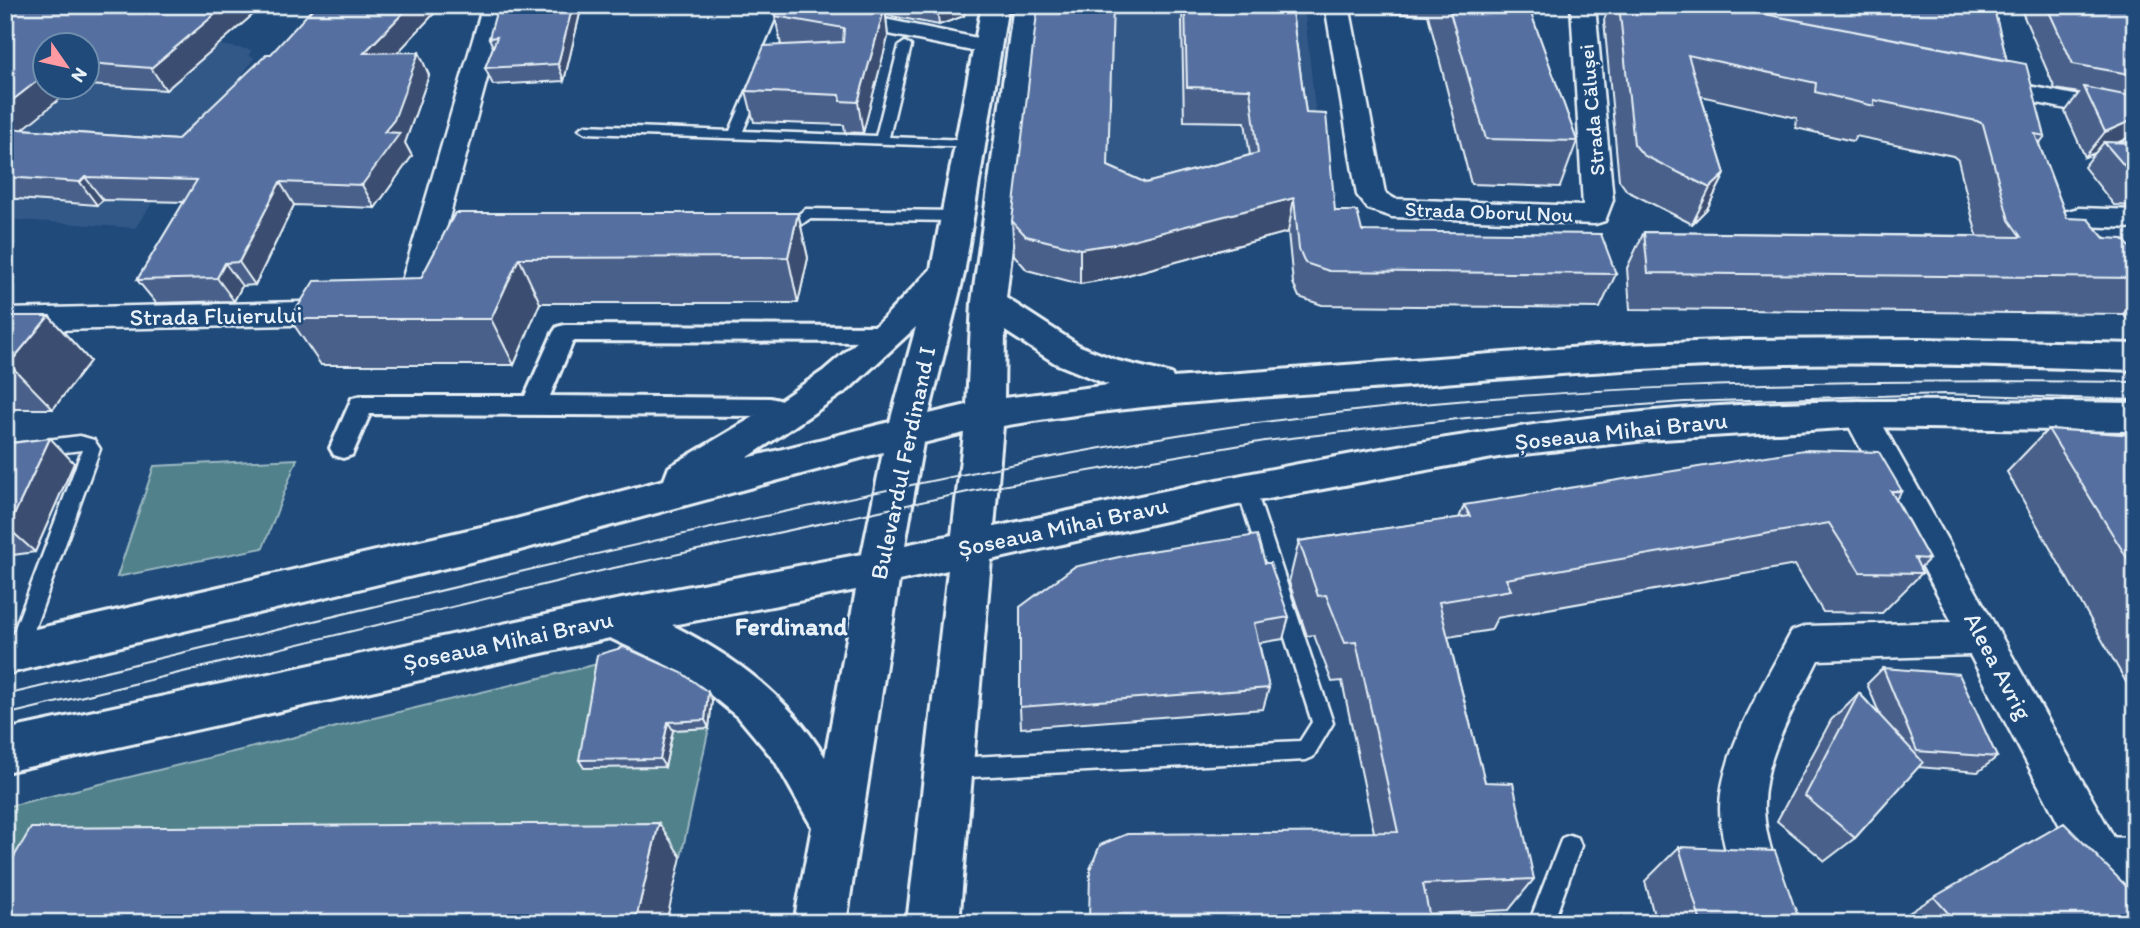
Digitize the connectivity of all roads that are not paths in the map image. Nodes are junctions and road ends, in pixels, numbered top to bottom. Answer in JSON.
{"nodes":[{"id":1,"x":495,"y":5,"type":"edge"},
{"id":2,"x":995,"y":5,"type":"edge"},
{"id":3,"x":1027,"y":5,"type":"edge"},
{"id":4,"x":1337,"y":5,"type":"edge"},
{"id":5,"x":784,"y":6,"type":"edge"},
{"id":6,"x":1592,"y":7,"type":"edge"},
{"id":7,"x":905,"y":46,"type":"dead end"},
{"id":8,"x":987,"y":47,"type":"junction"},
{"id":9,"x":1959,"y":80,"type":"edge"},
{"id":10,"x":2135,"y":116,"type":"edge"},
{"id":11,"x":586,"y":129,"type":"dead end"},
{"id":12,"x":735,"y":135,"type":"junction"},
{"id":13,"x":882,"y":140,"type":"junction"},
{"id":14,"x":968,"y":144,"type":"junction"},
{"id":15,"x":1595,"y":215,"type":"joint"},
{"id":16,"x":956,"y":216,"type":"junction"},
{"id":17,"x":1000,"y":218,"type":"junction"},
{"id":18,"x":2135,"y":219,"type":"edge"},
{"id":19,"x":2071,"y":230,"type":"edge"},
{"id":20,"x":766,"y":245,"type":"edge"},
{"id":21,"x":947,"y":274,"type":"junction"},
{"id":22,"x":2109,"y":282,"type":"edge"},
{"id":23,"x":989,"y":302,"type":"junction"},
{"id":24,"x":2135,"y":314,"type":"edge"},
{"id":25,"x":5,"y":320,"type":"edge"},
{"id":26,"x":888,"y":334,"type":"junction"},
{"id":27,"x":2135,"y":357,"type":"edge"},
{"id":28,"x":1217,"y":387,"type":"junction"},
{"id":29,"x":533,"y":405,"type":"junction"},
{"id":30,"x":770,"y":407,"type":"dead end"},
{"id":31,"x":1859,"y":413,"type":"junction"},
{"id":32,"x":985,"y":415,"type":"junction"},
{"id":33,"x":2135,"y":417,"type":"edge"},
{"id":34,"x":905,"y":432,"type":"junction"},
{"id":35,"x":343,"y":448,"type":"dead end"},
{"id":36,"x":5,"y":452,"type":"edge"},
{"id":37,"x":1246,"y":488,"type":"junction"},
{"id":38,"x":642,"y":503,"type":"junction"},
{"id":39,"x":970,"y":547,"type":"junction"},
{"id":40,"x":879,"y":568,"type":"junction"},
{"id":41,"x":611,"y":619,"type":"junction"},
{"id":42,"x":1983,"y":638,"type":"junction"},
{"id":43,"x":10,"y":653,"type":"edge"},
{"id":44,"x":5,"y":751,"type":"edge"},
{"id":45,"x":948,"y":768,"type":"junction"},
{"id":46,"x":836,"y":823,"type":"junction"},
{"id":47,"x":1570,"y":846,"type":"dead end"},
{"id":48,"x":2115,"y":848,"type":"edge"},
{"id":49,"x":2135,"y":921,"type":"edge"},
{"id":50,"x":820,"y":923,"type":"edge"},
{"id":51,"x":933,"y":923,"type":"edge"},
{"id":52,"x":1541,"y":923,"type":"edge"},
{"id":53,"x":1776,"y":923,"type":"edge"}],
"edges":[{"from":1,"to":25,"type":"street","name":"Strada Fluierului"},
{"from":2,"to":8,"type":"main road","name":"Bulevardul Ferdinand I"},
{"from":3,"to":17,"type":"main road"},
{"from":4,"to":15,"type":"street","name":"Strada Oborul Nou"},
{"from":5,"to":8,"type":"street"},
{"from":5,"to":12,"type":"lane"},
{"from":6,"to":15,"type":"street","name":"Strada Călușei"},
{"from":7,"to":13,"type":"lane"},
{"from":8,"to":14,"type":"main road","name":"Bulevardul Ferdinand I"},
{"from":9,"to":10,"type":"street"},
{"from":11,"to":12,"type":"lane"},
{"from":12,"to":13,"type":"lane"},
{"from":13,"to":14,"type":"lane"},
{"from":14,"to":16,"type":"main road","name":"Bulevardul Ferdinand I"},
{"from":16,"to":20,"type":"lane"},
{"from":16,"to":21,"type":"main road","name":"Bulevardul Ferdinand I"},
{"from":17,"to":21,"type":"main road"},
{"from":17,"to":23,"type":"main road"},
{"from":18,"to":19,"type":"street"},
{"from":21,"to":26,"type":"main road"},
{"from":21,"to":34,"type":"main road","name":"Bulevardul Ferdinand I"},
{"from":22,"to":24,"type":"lane"},
{"from":23,"to":28,"type":"main road"},
{"from":23,"to":32,"type":"main road"},
{"from":26,"to":29,"type":"street"},
{"from":26,"to":38,"type":"main road"},
{"from":27,"to":28,"type":"main road"},
{"from":28,"to":32,"type":"main road"},
{"from":29,"to":30,"type":"street"},
{"from":29,"to":35,"type":"street"},
{"from":31,"to":33,"type":"main road","name":"Șoseaua Mihai Bravu"},
{"from":31,"to":37,"type":"main road","name":"Șoseaua Mihai Bravu"},
{"from":31,"to":42,"type":"street","name":"Aleea Avrig"},
{"from":32,"to":34,"type":"main road"},
{"from":32,"to":39,"type":"main road"},
{"from":34,"to":38,"type":"main road"},
{"from":34,"to":40,"type":"main road","name":"Bulevardul Ferdinand I"},
{"from":36,"to":43,"type":"lane"},
{"from":37,"to":39,"type":"main road","name":"Șoseaua Mihai Bravu"},
{"from":37,"to":45,"type":"lane"},
{"from":38,"to":43,"type":"main road"},
{"from":39,"to":40,"type":"main road","name":"Șoseaua Mihai Bravu"},
{"from":39,"to":45,"type":"main road"},
{"from":40,"to":41,"type":"main road","name":"Șoseaua Mihai Bravu"},
{"from":40,"to":46,"type":"main road","name":"Bulevardul Ferdinand I"},
{"from":41,"to":44,"type":"main road","name":"Șoseaua Mihai Bravu"},
{"from":41,"to":46,"type":"main road"},
{"from":42,"to":48,"type":"street","name":"Aleea Avrig"},
{"from":42,"to":53,"type":"street"},
{"from":45,"to":51,"type":"main road"},
{"from":46,"to":50,"type":"main road","name":"Bulevardul Ferdinand I"},
{"from":47,"to":52,"type":"lane"},
{"from":48,"to":49,"type":"street","name":"Aleea Avrig"}]}
